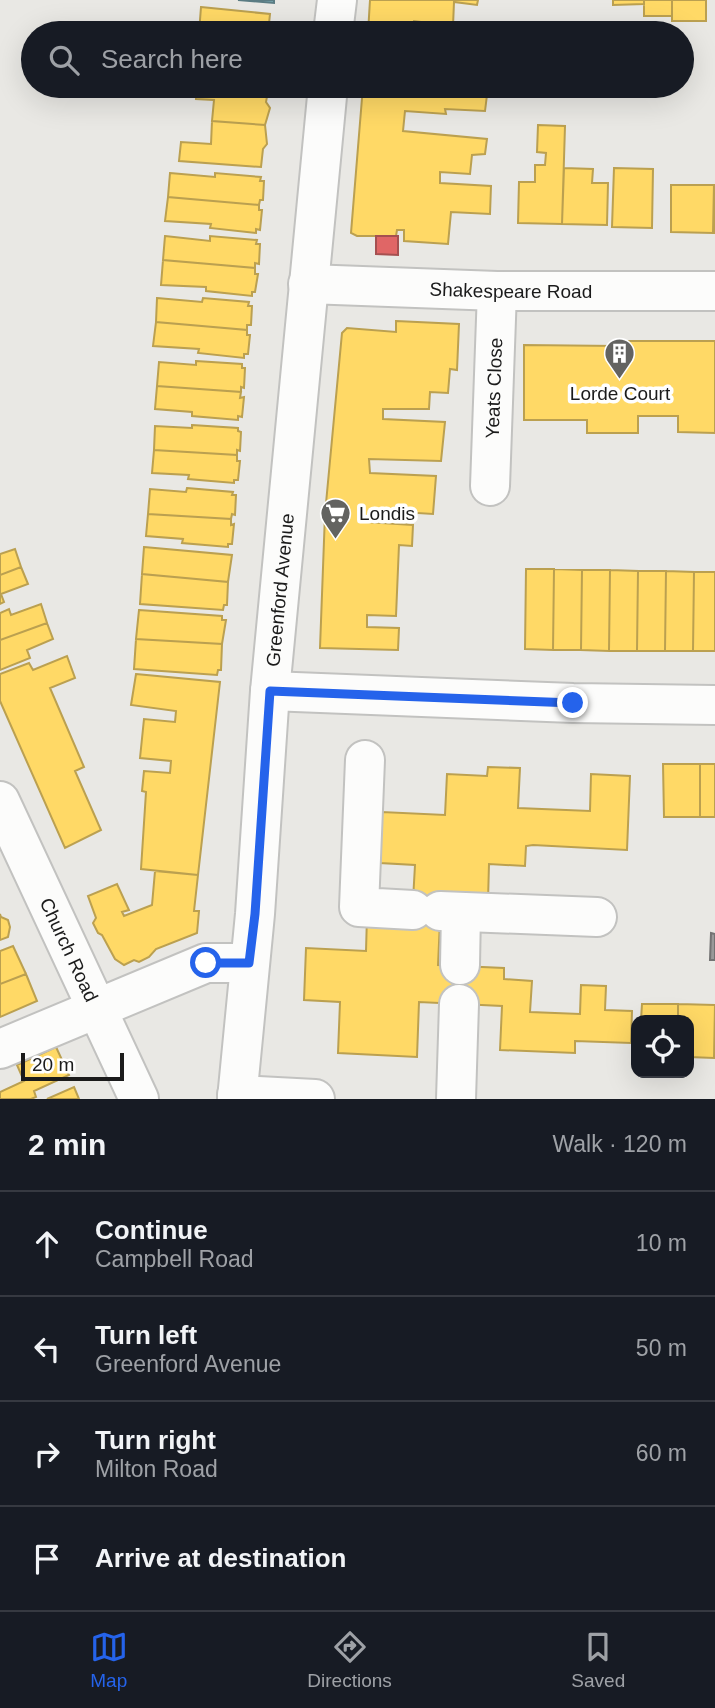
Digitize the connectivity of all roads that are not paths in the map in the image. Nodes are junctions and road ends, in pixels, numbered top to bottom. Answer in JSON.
{"nodes":[{"id":1,"x":337,"y":0,"type":"edge"},
{"id":2,"x":334,"y":21,"type":"edge"},
{"id":3,"x":327,"y":98,"type":"edge"},
{"id":4,"x":308,"y":284,"type":"junction"},
{"id":5,"x":496,"y":291,"type":"junction"},
{"id":6,"x":715,"y":291,"type":"edge"},
{"id":7,"x":490,"y":486,"type":"dead end"},
{"id":8,"x":270,"y":691,"type":"junction"},
{"id":9,"x":715,"y":705,"type":"edge"},
{"id":10,"x":365,"y":760,"type":"dead end"},
{"id":11,"x":0,"y":801,"type":"edge"},
{"id":12,"x":438,"y":911,"type":"junction"},
{"id":13,"x":597,"y":917,"type":"dead end"},
{"id":14,"x":249,"y":963,"type":"junction"},
{"id":15,"x":460,"y":965,"type":"dead end"},
{"id":16,"x":459,"y":1004,"type":"dead end"},
{"id":17,"x":97,"y":1010,"type":"junction"},
{"id":18,"x":0,"y":1049,"type":"edge"},
{"id":19,"x":237,"y":1097,"type":"edge"},
{"id":20,"x":139,"y":1099,"type":"edge"},
{"id":21,"x":315,"y":1099,"type":"edge"},
{"id":22,"x":456,"y":1099,"type":"edge"}],
"edges":[{"from":1,"to":2,"type":"street"},
{"from":3,"to":4,"type":"street","name":"Greenford Avenue"},
{"from":4,"to":5,"type":"street","name":"Shakespeare Road"},
{"from":4,"to":8,"type":"street","name":"Greenford Avenue"},
{"from":5,"to":6,"type":"street","name":"Shakespeare Road"},
{"from":5,"to":7,"type":"street","name":"Yeats Close"},
{"from":8,"to":9,"type":"street"},
{"from":8,"to":14,"type":"street","name":"Greenford Avenue"},
{"from":10,"to":12,"type":"street"},
{"from":11,"to":17,"type":"street","name":"Church Road"},
{"from":12,"to":13,"type":"street"},
{"from":12,"to":15,"type":"street"},
{"from":14,"to":17,"type":"street"},
{"from":14,"to":19,"type":"street","name":"Greenford Avenue"},
{"from":16,"to":22,"type":"street"},
{"from":17,"to":18,"type":"street"},
{"from":17,"to":20,"type":"street","name":"Church Road"},
{"from":19,"to":21,"type":"street"}]}
